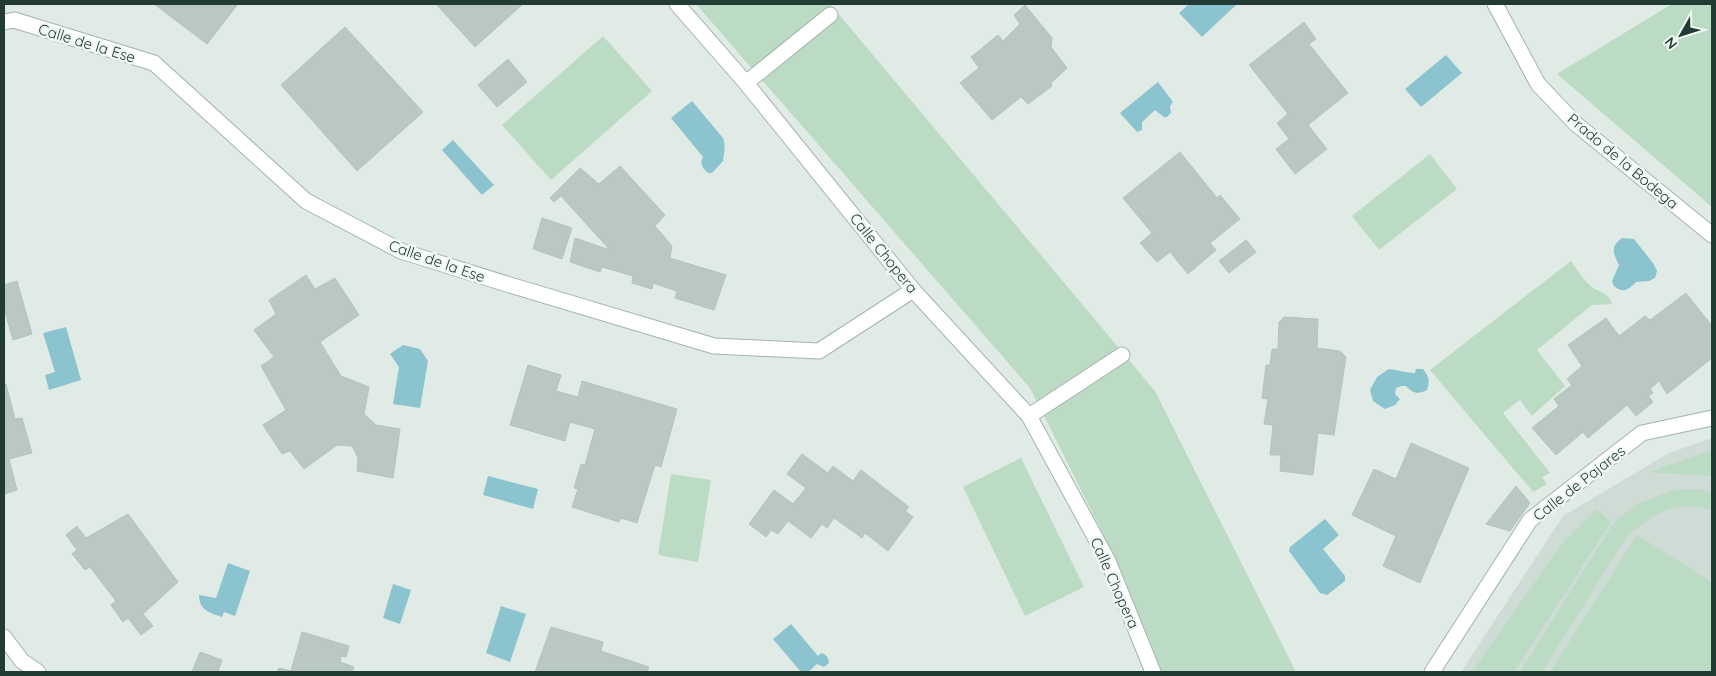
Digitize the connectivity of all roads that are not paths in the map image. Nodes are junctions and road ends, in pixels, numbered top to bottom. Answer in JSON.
{"nodes":[{"id":1,"x":677,"y":4,"type":"edge"},
{"id":2,"x":1495,"y":4,"type":"edge"},
{"id":3,"x":830,"y":15,"type":"dead end"},
{"id":4,"x":4,"y":22,"type":"edge"},
{"id":5,"x":746,"y":83,"type":"junction"},
{"id":6,"x":1712,"y":235,"type":"edge"},
{"id":7,"x":914,"y":290,"type":"junction"},
{"id":8,"x":1122,"y":356,"type":"dead end"},
{"id":9,"x":1029,"y":416,"type":"junction"},
{"id":10,"x":1712,"y":418,"type":"edge"},
{"id":11,"x":4,"y":637,"type":"edge"},
{"id":12,"x":38,"y":672,"type":"edge"},
{"id":13,"x":1153,"y":672,"type":"edge"},
{"id":14,"x":1432,"y":672,"type":"edge"}],
"edges":[{"from":1,"to":5,"type":"street","name":"Calle Chopera"},
{"from":2,"to":6,"type":"street","name":"Prado de la Bodega"},
{"from":3,"to":5,"type":"street"},
{"from":4,"to":7,"type":"street","name":"Calle de la Ese"},
{"from":5,"to":7,"type":"street","name":"Calle Chopera"},
{"from":7,"to":9,"type":"street","name":"Calle Chopera"},
{"from":8,"to":9,"type":"street"},
{"from":9,"to":13,"type":"street","name":"Calle Chopera"},
{"from":10,"to":14,"type":"street","name":"Calle de Pajares"},
{"from":11,"to":12,"type":"street"}]}
